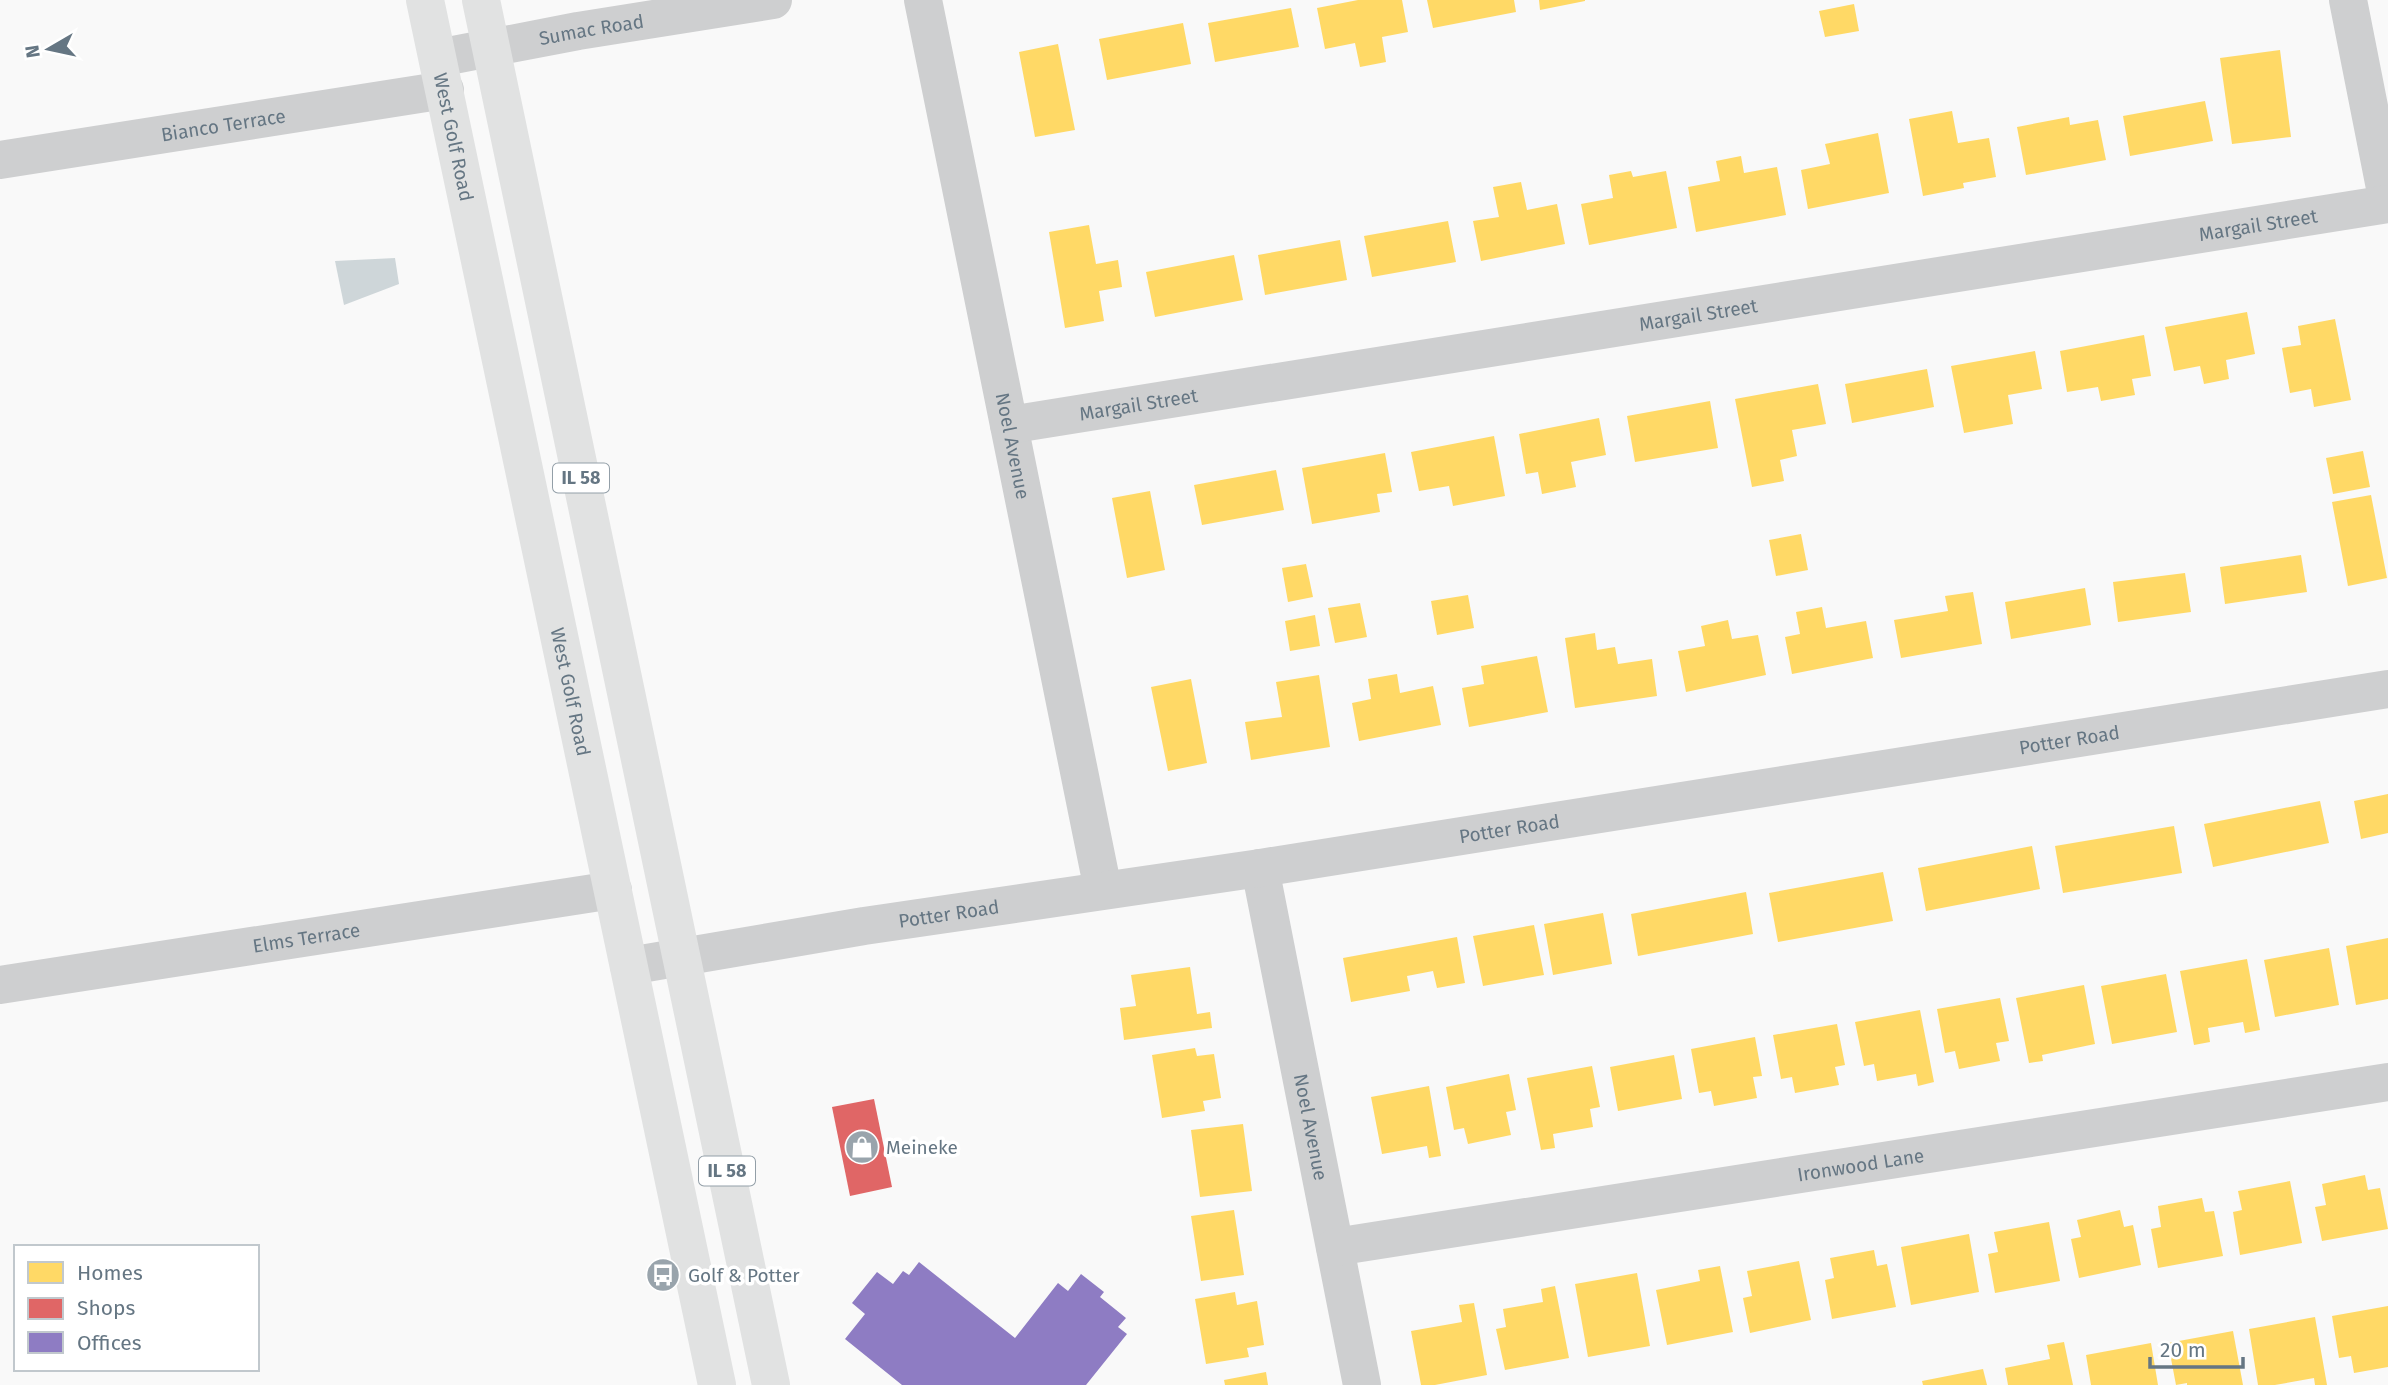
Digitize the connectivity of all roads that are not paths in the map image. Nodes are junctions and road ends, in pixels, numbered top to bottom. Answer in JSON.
{"nodes":[{"id":1,"x":425,"y":0,"type":"edge"},
{"id":2,"x":481,"y":0,"type":"edge"},
{"id":3,"x":772,"y":0,"type":"edge"},
{"id":4,"x":923,"y":0,"type":"edge"},
{"id":5,"x":2348,"y":0,"type":"edge"},
{"id":6,"x":492,"y":48,"type":"junction"},
{"id":7,"x":441,"y":74,"type":"junction"},
{"id":8,"x":0,"y":160,"type":"edge"},
{"id":9,"x":2387,"y":189,"type":"edge"},
{"id":10,"x":1009,"y":425,"type":"junction"},
{"id":11,"x":2388,"y":689,"type":"edge"},
{"id":12,"x":1260,"y":868,"type":"junction"},
{"id":13,"x":612,"y":890,"type":"junction"},
{"id":14,"x":1104,"y":890,"type":"junction"},
{"id":15,"x":681,"y":957,"type":"junction"},
{"id":16,"x":629,"y":966,"type":"junction"},
{"id":17,"x":0,"y":985,"type":"edge"},
{"id":18,"x":2388,"y":1082,"type":"edge"},
{"id":19,"x":1335,"y":1247,"type":"junction"},
{"id":20,"x":717,"y":1385,"type":"edge"},
{"id":21,"x":771,"y":1385,"type":"edge"},
{"id":22,"x":1362,"y":1385,"type":"edge"}],
"edges":[{"from":1,"to":7,"type":"main road","name":"West Golf Road","number":"IL 58"},
{"from":2,"to":6,"type":"main road","number":"IL 58"},
{"from":3,"to":6,"type":"street","name":"Sumac Road"},
{"from":4,"to":10,"type":"street","name":"Noel Avenue"},
{"from":5,"to":9,"type":"street"},
{"from":6,"to":7,"type":"street","name":"Sumac Road"},
{"from":6,"to":15,"type":"main road","number":"IL 58"},
{"from":7,"to":8,"type":"street","name":"Bianco Terrace"},
{"from":7,"to":13,"type":"main road","name":"West Golf Road","number":"IL 58"},
{"from":9,"to":10,"type":"street","name":"Margail Street"},
{"from":10,"to":14,"type":"street","name":"Noel Avenue"},
{"from":11,"to":12,"type":"street","name":"Potter Road"},
{"from":12,"to":14,"type":"street","name":"Potter Road"},
{"from":12,"to":19,"type":"street","name":"Noel Avenue"},
{"from":13,"to":16,"type":"main road","name":"West Golf Road","number":"IL 58"},
{"from":13,"to":17,"type":"street","name":"Elms Terrace"},
{"from":14,"to":15,"type":"street","name":"Potter Road"},
{"from":15,"to":16,"type":"street","name":"Potter Road"},
{"from":15,"to":21,"type":"main road","number":"IL 58"},
{"from":16,"to":20,"type":"main road","name":"West Golf Road","number":"IL 58"},
{"from":18,"to":19,"type":"street","name":"Ironwood Lane"},
{"from":19,"to":22,"type":"street","name":"Noel Avenue"}]}
